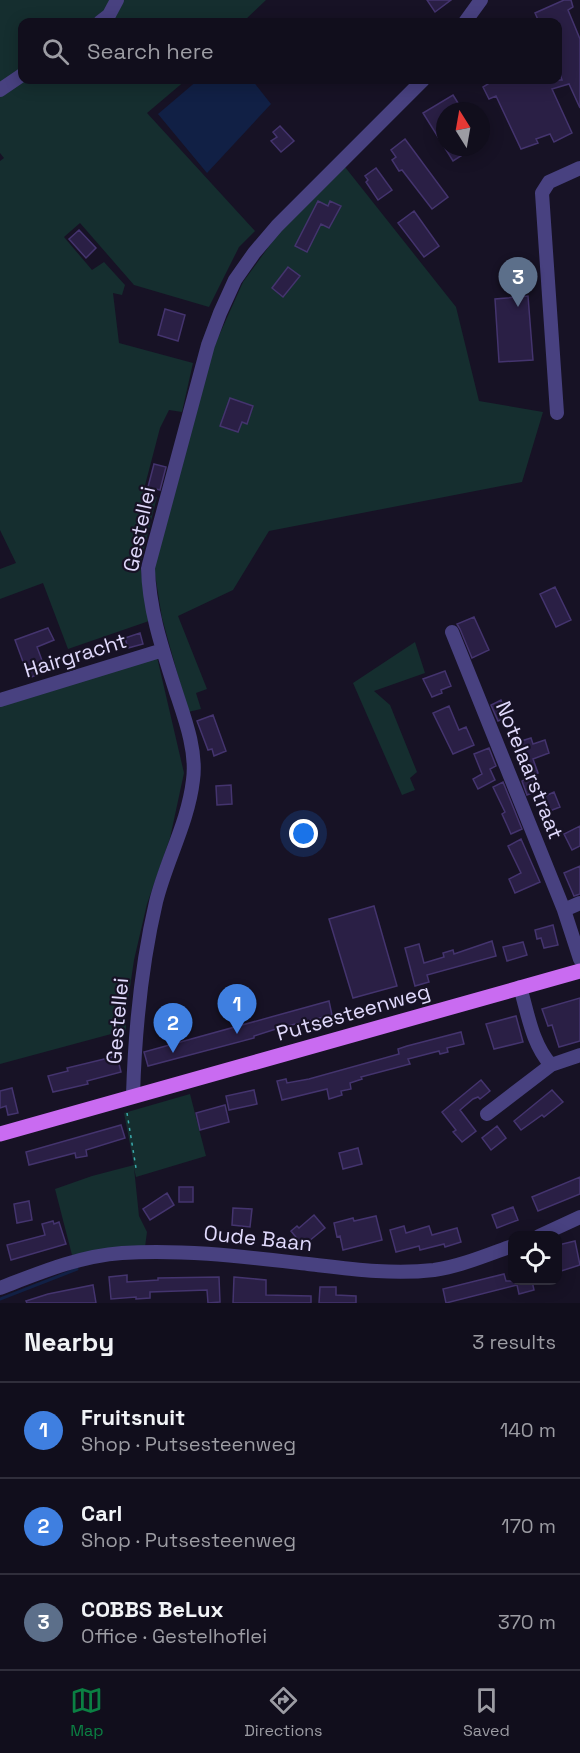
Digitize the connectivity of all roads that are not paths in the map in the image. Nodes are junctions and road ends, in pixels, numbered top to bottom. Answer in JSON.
{"nodes":[{"id":1,"x":117,"y":0,"type":"edge"},
{"id":2,"x":481,"y":0,"type":"edge"},
{"id":3,"x":105,"y":18,"type":"edge"},
{"id":4,"x":468,"y":18,"type":"edge"},
{"id":5,"x":18,"y":78,"type":"edge"},
{"id":6,"x":419,"y":84,"type":"edge"},
{"id":7,"x":0,"y":90,"type":"edge"},
{"id":8,"x":580,"y":168,"type":"edge"},
{"id":9,"x":557,"y":413,"type":"dead end"},
{"id":10,"x":452,"y":632,"type":"dead end"},
{"id":11,"x":163,"y":650,"type":"junction"},
{"id":12,"x":0,"y":700,"type":"edge"},
{"id":13,"x":580,"y":903,"type":"edge"},
{"id":14,"x":564,"y":910,"type":"junction"},
{"id":15,"x":580,"y":959,"type":"edge"},
{"id":16,"x":580,"y":971,"type":"edge"},
{"id":17,"x":520,"y":987,"type":"junction"},
{"id":18,"x":580,"y":1055,"type":"edge"},
{"id":19,"x":551,"y":1065,"type":"junction"},
{"id":20,"x":129,"y":1102,"type":"junction"},
{"id":21,"x":487,"y":1114,"type":"dead end"},
{"id":22,"x":0,"y":1134,"type":"edge"},
{"id":23,"x":580,"y":1217,"type":"edge"},
{"id":24,"x":550,"y":1231,"type":"edge"},
{"id":25,"x":508,"y":1248,"type":"edge"},
{"id":26,"x":0,"y":1288,"type":"edge"}],
"edges":[{"from":1,"to":3,"type":"street"},
{"from":2,"to":4,"type":"street"},
{"from":5,"to":7,"type":"street"},
{"from":6,"to":11,"type":"street","name":"Gestellei"},
{"from":8,"to":9,"type":"street"},
{"from":10,"to":14,"type":"street","name":"Notelaarstraat"},
{"from":11,"to":12,"type":"street","name":"Hairgracht"},
{"from":11,"to":20,"type":"street","name":"Gestellei"},
{"from":13,"to":14,"type":"street"},
{"from":14,"to":15,"type":"street","name":"Notelaarstraat"},
{"from":16,"to":17,"type":"main road","name":"Putsesteenweg"},
{"from":17,"to":19,"type":"street"},
{"from":17,"to":20,"type":"main road","name":"Putsesteenweg"},
{"from":18,"to":19,"type":"street"},
{"from":19,"to":21,"type":"street"},
{"from":20,"to":22,"type":"main road","name":"Putsesteenweg"},
{"from":23,"to":24,"type":"street"},
{"from":25,"to":26,"type":"street","name":"Oude Baan"}]}
